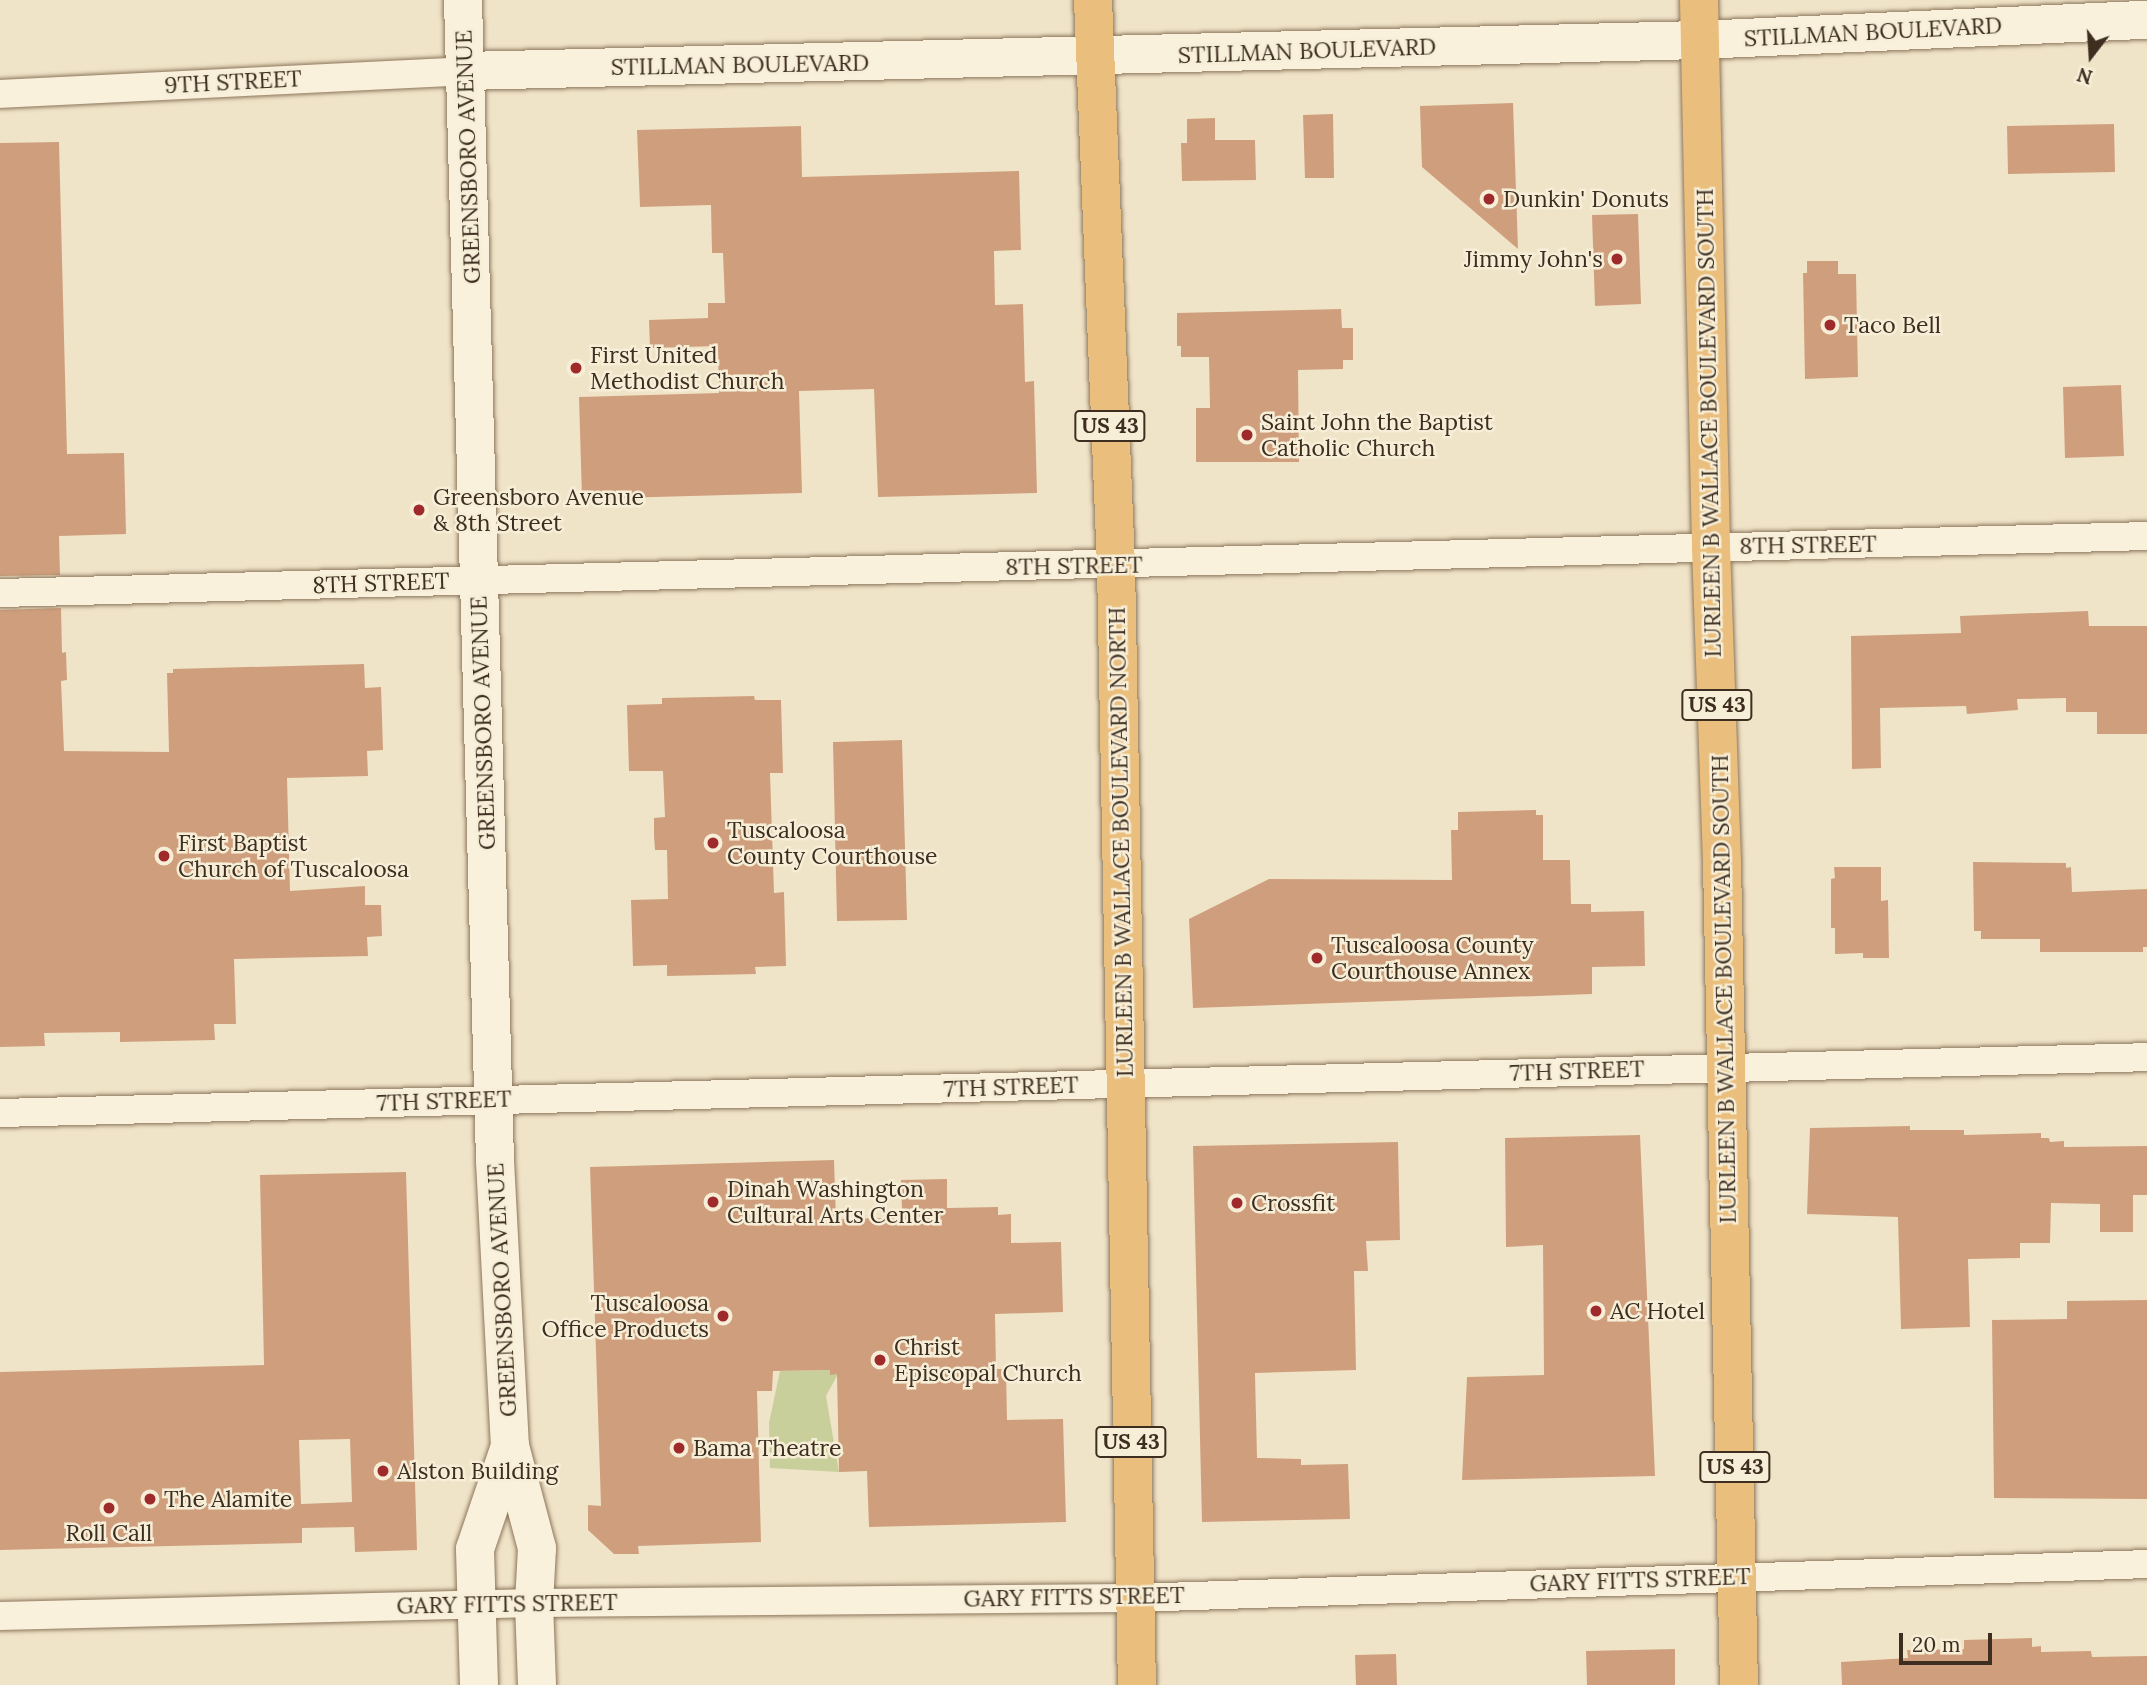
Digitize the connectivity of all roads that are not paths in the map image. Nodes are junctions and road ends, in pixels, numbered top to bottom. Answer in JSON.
{"nodes":[{"id":1,"x":463,"y":0,"type":"edge"},
{"id":2,"x":1093,"y":0,"type":"edge"},
{"id":3,"x":1699,"y":0,"type":"edge"},
{"id":4,"x":2147,"y":20,"type":"edge"},
{"id":5,"x":1700,"y":40,"type":"junction"},
{"id":6,"x":1095,"y":57,"type":"junction"},
{"id":7,"x":466,"y":71,"type":"junction"},
{"id":8,"x":0,"y":94,"type":"edge"},
{"id":9,"x":2147,"y":536,"type":"edge"},
{"id":10,"x":1711,"y":547,"type":"junction"},
{"id":11,"x":1116,"y":565,"type":"junction"},
{"id":12,"x":480,"y":580,"type":"junction"},
{"id":13,"x":0,"y":593,"type":"edge"},
{"id":14,"x":2147,"y":1057,"type":"edge"},
{"id":15,"x":1726,"y":1068,"type":"junction"},
{"id":16,"x":1125,"y":1083,"type":"junction"},
{"id":17,"x":494,"y":1100,"type":"junction"},
{"id":18,"x":0,"y":1113,"type":"edge"},
{"id":19,"x":510,"y":1446,"type":"junction"},
{"id":20,"x":2147,"y":1564,"type":"edge"},
{"id":21,"x":1736,"y":1577,"type":"junction"},
{"id":22,"x":1134,"y":1598,"type":"junction"},
{"id":23,"x":534,"y":1603,"type":"junction"},
{"id":24,"x":477,"y":1604,"type":"junction"},
{"id":25,"x":0,"y":1616,"type":"edge"},
{"id":26,"x":479,"y":1685,"type":"edge"},
{"id":27,"x":537,"y":1685,"type":"edge"},
{"id":28,"x":1138,"y":1685,"type":"edge"},
{"id":29,"x":1739,"y":1685,"type":"edge"}],
"edges":[{"from":1,"to":7,"type":"main road","name":"GREENSBORO AVENUE"},
{"from":2,"to":6,"type":"highway","name":"LURLEEN B WALLACE BOULEVARD NORTH","number":"US 43"},
{"from":3,"to":5,"type":"highway","name":"LURLEEN B WALLACE BOULEVARD SOUTH","number":"US 43"},
{"from":4,"to":5,"type":"main road","name":"STILLMAN BOULEVARD"},
{"from":5,"to":6,"type":"main road","name":"STILLMAN BOULEVARD"},
{"from":5,"to":10,"type":"highway","name":"LURLEEN B WALLACE BOULEVARD SOUTH","number":"US 43"},
{"from":6,"to":7,"type":"main road","name":"STILLMAN BOULEVARD"},
{"from":6,"to":11,"type":"highway","name":"LURLEEN B WALLACE BOULEVARD NORTH","number":"US 43"},
{"from":7,"to":8,"type":"street","name":"9TH STREET"},
{"from":7,"to":12,"type":"main road","name":"GREENSBORO AVENUE"},
{"from":9,"to":10,"type":"street","name":"8TH STREET"},
{"from":10,"to":11,"type":"street","name":"8TH STREET"},
{"from":10,"to":15,"type":"highway","name":"LURLEEN B WALLACE BOULEVARD SOUTH","number":"US 43"},
{"from":11,"to":12,"type":"street","name":"8TH STREET"},
{"from":11,"to":16,"type":"highway","name":"LURLEEN B WALLACE BOULEVARD NORTH","number":"US 43"},
{"from":12,"to":13,"type":"street","name":"8TH STREET"},
{"from":12,"to":17,"type":"main road","name":"GREENSBORO AVENUE"},
{"from":14,"to":15,"type":"street","name":"7TH STREET"},
{"from":15,"to":16,"type":"street","name":"7TH STREET"},
{"from":15,"to":21,"type":"highway","name":"LURLEEN B WALLACE BOULEVARD SOUTH","number":"US 43"},
{"from":16,"to":17,"type":"street","name":"7TH STREET"},
{"from":16,"to":22,"type":"highway","name":"LURLEEN B WALLACE BOULEVARD NORTH","number":"US 43"},
{"from":17,"to":18,"type":"street","name":"7TH STREET"},
{"from":17,"to":19,"type":"main road","name":"GREENSBORO AVENUE"},
{"from":19,"to":23,"type":"main road","name":"GREENSBORO AVENUE"},
{"from":19,"to":24,"type":"main road","name":"GREENSBORO AVENUE"},
{"from":20,"to":21,"type":"street","name":"GARY FITTS STREET"},
{"from":21,"to":22,"type":"street","name":"GARY FITTS STREET"},
{"from":21,"to":29,"type":"highway","name":"LURLEEN B WALLACE BOULEVARD SOUTH","number":"US 43"},
{"from":22,"to":23,"type":"street","name":"GARY FITTS STREET"},
{"from":22,"to":28,"type":"highway","name":"LURLEEN B WALLACE BOULEVARD NORTH","number":"US 43"},
{"from":23,"to":24,"type":"street","name":"GARY FITTS STREET"},
{"from":23,"to":27,"type":"main road","name":"GREENSBORO AVENUE"},
{"from":24,"to":25,"type":"street","name":"GARY FITTS STREET"},
{"from":24,"to":26,"type":"main road","name":"GREENSBORO AVENUE"}]}
